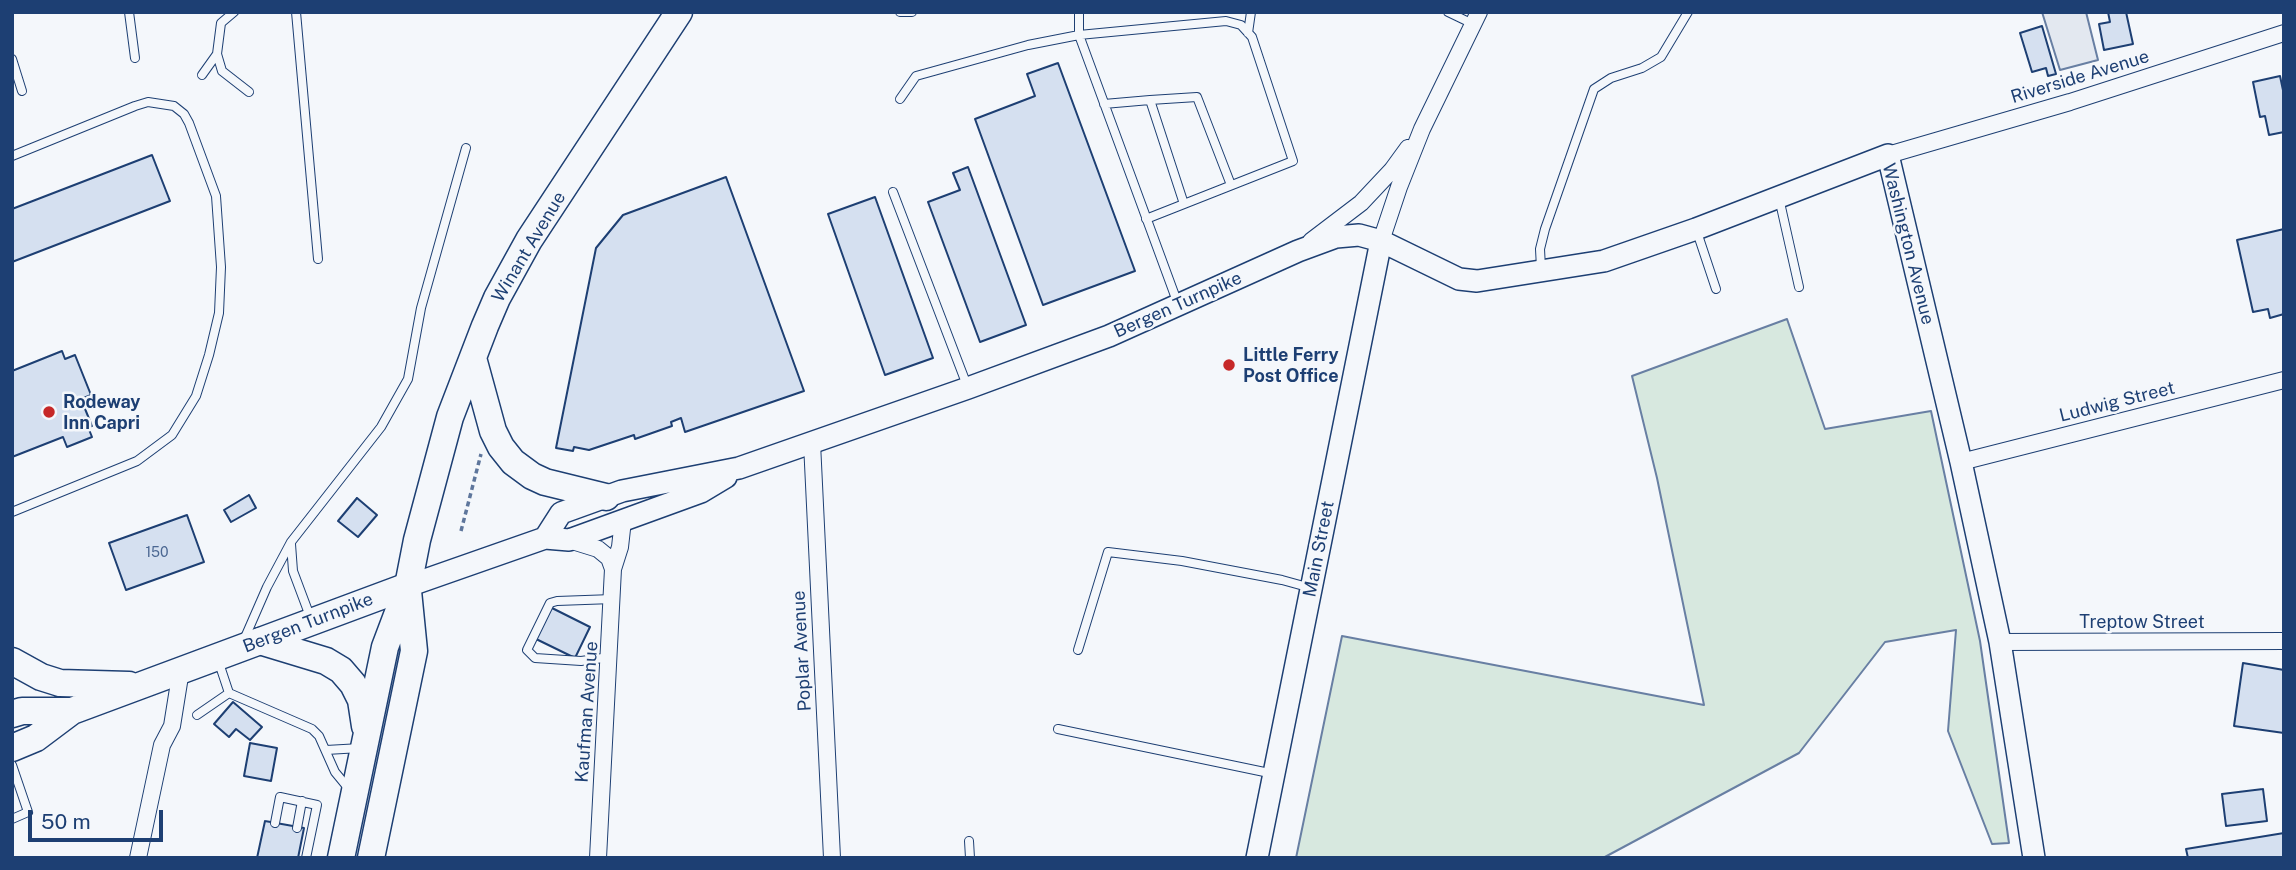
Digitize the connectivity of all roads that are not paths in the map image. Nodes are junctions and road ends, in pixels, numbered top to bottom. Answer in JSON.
{"nodes":[{"id":1,"x":130,"y":12,"type":"edge"},
{"id":2,"x":234,"y":12,"type":"edge"},
{"id":3,"x":296,"y":12,"type":"edge"},
{"id":4,"x":679,"y":12,"type":"edge"},
{"id":5,"x":900,"y":12,"type":"edge"},
{"id":6,"x":912,"y":12,"type":"edge"},
{"id":7,"x":1079,"y":12,"type":"edge"},
{"id":8,"x":1251,"y":12,"type":"edge"},
{"id":9,"x":1448,"y":12,"type":"edge"},
{"id":10,"x":1688,"y":12,"type":"edge"},
{"id":11,"x":1476,"y":18,"type":"edge"},
{"id":12,"x":1248,"y":33,"type":"junction"},
{"id":13,"x":2284,"y":33,"type":"edge"},
{"id":14,"x":1079,"y":35,"type":"junction"},
{"id":15,"x":216,"y":54,"type":"junction"},
{"id":16,"x":135,"y":58,"type":"dead end"},
{"id":17,"x":12,"y":59,"type":"edge"},
{"id":18,"x":202,"y":75,"type":"dead end"},
{"id":19,"x":22,"y":92,"type":"dead end"},
{"id":20,"x":249,"y":92,"type":"dead end"},
{"id":21,"x":900,"y":99,"type":"dead end"},
{"id":22,"x":1150,"y":100,"type":"junction"},
{"id":23,"x":1104,"y":104,"type":"junction"},
{"id":24,"x":1422,"y":129,"type":"junction"},
{"id":25,"x":466,"y":148,"type":"dead end"},
{"id":26,"x":1888,"y":155,"type":"junction"},
{"id":27,"x":12,"y":156,"type":"edge"},
{"id":28,"x":1231,"y":185,"type":"junction"},
{"id":29,"x":893,"y":192,"type":"dead end"},
{"id":30,"x":1779,"y":197,"type":"junction"},
{"id":31,"x":1184,"y":204,"type":"junction"},
{"id":32,"x":1146,"y":219,"type":"junction"},
{"id":33,"x":1696,"y":229,"type":"junction"},
{"id":34,"x":1381,"y":241,"type":"junction"},
{"id":35,"x":1298,"y":251,"type":"junction"},
{"id":36,"x":318,"y":258,"type":"dead end"},
{"id":37,"x":1541,"y":271,"type":"junction"},
{"id":38,"x":1799,"y":287,"type":"dead end"},
{"id":39,"x":1716,"y":289,"type":"dead end"},
{"id":40,"x":1178,"y":304,"type":"junction"},
{"id":41,"x":472,"y":358,"type":"junction"},
{"id":42,"x":2284,"y":380,"type":"edge"},
{"id":43,"x":968,"y":387,"type":"junction"},
{"id":44,"x":812,"y":443,"type":"junction"},
{"id":45,"x":1961,"y":462,"type":"junction"},
{"id":46,"x":739,"y":468,"type":"junction"},
{"id":47,"x":606,"y":497,"type":"junction"},
{"id":48,"x":12,"y":512,"type":"edge"},
{"id":49,"x":622,"y":520,"type":"junction"},
{"id":50,"x":545,"y":538,"type":"junction"},
{"id":51,"x":569,"y":540,"type":"junction"},
{"id":52,"x":291,"y":542,"type":"junction"},
{"id":53,"x":613,"y":569,"type":"junction"},
{"id":54,"x":408,"y":586,"type":"junction"},
{"id":55,"x":1311,"y":588,"type":"junction"},
{"id":56,"x":613,"y":599,"type":"junction"},
{"id":57,"x":312,"y":621,"type":"junction"},
{"id":58,"x":2284,"y":640,"type":"edge"},
{"id":59,"x":2000,"y":642,"type":"junction"},
{"id":60,"x":239,"y":649,"type":"junction"},
{"id":61,"x":1078,"y":650,"type":"dead end"},
{"id":62,"x":610,"y":657,"type":"junction"},
{"id":63,"x":12,"y":662,"type":"edge"},
{"id":64,"x":181,"y":670,"type":"junction"},
{"id":65,"x":141,"y":685,"type":"junction"},
{"id":66,"x":229,"y":693,"type":"junction"},
{"id":67,"x":72,"y":711,"type":"junction"},
{"id":68,"x":12,"y":715,"type":"edge"},
{"id":69,"x":197,"y":715,"type":"dead end"},
{"id":70,"x":1058,"y":729,"type":"dead end"},
{"id":71,"x":12,"y":748,"type":"edge"},
{"id":72,"x":363,"y":748,"type":"junction"},
{"id":73,"x":326,"y":750,"type":"junction"},
{"id":74,"x":12,"y":765,"type":"edge"},
{"id":75,"x":1274,"y":774,"type":"junction"},
{"id":76,"x":354,"y":796,"type":"junction"},
{"id":77,"x":302,"y":802,"type":"junction"},
{"id":78,"x":12,"y":819,"type":"edge"},
{"id":79,"x":275,"y":823,"type":"dead end"},
{"id":80,"x":297,"y":828,"type":"dead end"},
{"id":81,"x":970,"y":841,"type":"dead end"},
{"id":82,"x":138,"y":858,"type":"edge"},
{"id":83,"x":306,"y":858,"type":"edge"},
{"id":84,"x":341,"y":858,"type":"edge"},
{"id":85,"x":371,"y":858,"type":"edge"},
{"id":86,"x":598,"y":858,"type":"edge"},
{"id":87,"x":832,"y":858,"type":"edge"},
{"id":88,"x":970,"y":858,"type":"edge"},
{"id":89,"x":1257,"y":858,"type":"edge"},
{"id":90,"x":2034,"y":858,"type":"edge"}],
"edges":[{"from":1,"to":16,"type":"lane"},
{"from":2,"to":15,"type":"lane"},
{"from":3,"to":36,"type":"lane"},
{"from":4,"to":41,"type":"main road","name":"Winant Avenue"},
{"from":5,"to":6,"type":"lane"},
{"from":7,"to":14,"type":"lane"},
{"from":8,"to":12,"type":"lane"},
{"from":9,"to":11,"type":"lane"},
{"from":10,"to":37,"type":"lane"},
{"from":11,"to":24,"type":"street"},
{"from":12,"to":14,"type":"lane"},
{"from":12,"to":28,"type":"lane"},
{"from":13,"to":26,"type":"street","name":"Riverside Avenue"},
{"from":14,"to":21,"type":"lane"},
{"from":14,"to":23,"type":"lane"},
{"from":15,"to":18,"type":"lane"},
{"from":15,"to":20,"type":"lane"},
{"from":17,"to":19,"type":"lane"},
{"from":22,"to":23,"type":"lane"},
{"from":22,"to":28,"type":"lane"},
{"from":22,"to":31,"type":"lane"},
{"from":23,"to":32,"type":"lane"},
{"from":24,"to":34,"type":"street"},
{"from":24,"to":35,"type":"street"},
{"from":25,"to":52,"type":"lane"},
{"from":26,"to":30,"type":"street","name":"Washington Avenue"},
{"from":26,"to":45,"type":"street","name":"Washington Avenue"},
{"from":27,"to":48,"type":"lane"},
{"from":28,"to":31,"type":"lane"},
{"from":29,"to":43,"type":"lane"},
{"from":30,"to":33,"type":"street","name":"Washington Avenue"},
{"from":30,"to":38,"type":"lane"},
{"from":31,"to":32,"type":"lane"},
{"from":32,"to":40,"type":"lane"},
{"from":33,"to":37,"type":"street","name":"Washington Avenue"},
{"from":33,"to":39,"type":"lane"},
{"from":34,"to":35,"type":"street","name":"Bergen Turnpike"},
{"from":34,"to":37,"type":"street","name":"Washington Avenue"},
{"from":34,"to":55,"type":"street","name":"Main Street"},
{"from":35,"to":40,"type":"street","name":"Bergen Turnpike"},
{"from":40,"to":43,"type":"street","name":"Bergen Turnpike"},
{"from":41,"to":47,"type":"main road"},
{"from":41,"to":54,"type":"main road","name":"Winant Avenue"},
{"from":42,"to":45,"type":"street","name":"Ludwig Street"},
{"from":43,"to":44,"type":"street","name":"Bergen Turnpike"},
{"from":44,"to":46,"type":"street","name":"Bergen Turnpike"},
{"from":44,"to":87,"type":"street","name":"Poplar Avenue"},
{"from":45,"to":59,"type":"street","name":"Washington Avenue"},
{"from":46,"to":47,"type":"street","name":"Bergen Turnpike"},
{"from":46,"to":49,"type":"street","name":"Bergen Turnpike"},
{"from":47,"to":50,"type":"street","name":"Bergen Turnpike"},
{"from":49,"to":51,"type":"street","name":"Bergen Turnpike"},
{"from":49,"to":53,"type":"street","name":"Kaufman Avenue"},
{"from":50,"to":51,"type":"street","name":"Bergen Turnpike"},
{"from":50,"to":54,"type":"street","name":"Bergen Turnpike"},
{"from":51,"to":53,"type":"street"},
{"from":52,"to":57,"type":"lane"},
{"from":52,"to":60,"type":"lane"},
{"from":53,"to":56,"type":"street","name":"Kaufman Avenue"},
{"from":54,"to":57,"type":"main road","name":"Bergen Turnpike"},
{"from":54,"to":72,"type":"main road"},
{"from":54,"to":85,"type":"main road"},
{"from":55,"to":61,"type":"lane"},
{"from":55,"to":75,"type":"street","name":"Main Street"},
{"from":56,"to":62,"type":"street","name":"Kaufman Avenue"},
{"from":56,"to":62,"type":"lane"},
{"from":57,"to":60,"type":"main road","name":"Bergen Turnpike"},
{"from":58,"to":59,"type":"street","name":"Treptow Street"},
{"from":59,"to":90,"type":"street","name":"Washington Avenue"},
{"from":60,"to":64,"type":"main road","name":"Bergen Turnpike"},
{"from":60,"to":66,"type":"lane"},
{"from":60,"to":72,"type":"main road"},
{"from":62,"to":86,"type":"street","name":"Kaufman Avenue"},
{"from":63,"to":65,"type":"main road"},
{"from":64,"to":65,"type":"main road","name":"Bergen Turnpike"},
{"from":64,"to":82,"type":"street"},
{"from":65,"to":67,"type":"main road","name":"Bergen Turnpike"},
{"from":66,"to":69,"type":"lane"},
{"from":66,"to":73,"type":"lane"},
{"from":67,"to":68,"type":"main road","name":"Bergen Turnpike"},
{"from":67,"to":71,"type":"main road","name":"Bergen Turnpike"},
{"from":70,"to":75,"type":"lane"},
{"from":72,"to":73,"type":"lane"},
{"from":72,"to":76,"type":"main road"},
{"from":73,"to":76,"type":"lane"},
{"from":74,"to":78,"type":"lane"},
{"from":75,"to":89,"type":"street","name":"Main Street"},
{"from":76,"to":84,"type":"main road"},
{"from":77,"to":79,"type":"lane"},
{"from":77,"to":80,"type":"lane"},
{"from":77,"to":83,"type":"lane"},
{"from":81,"to":88,"type":"lane"}]}
